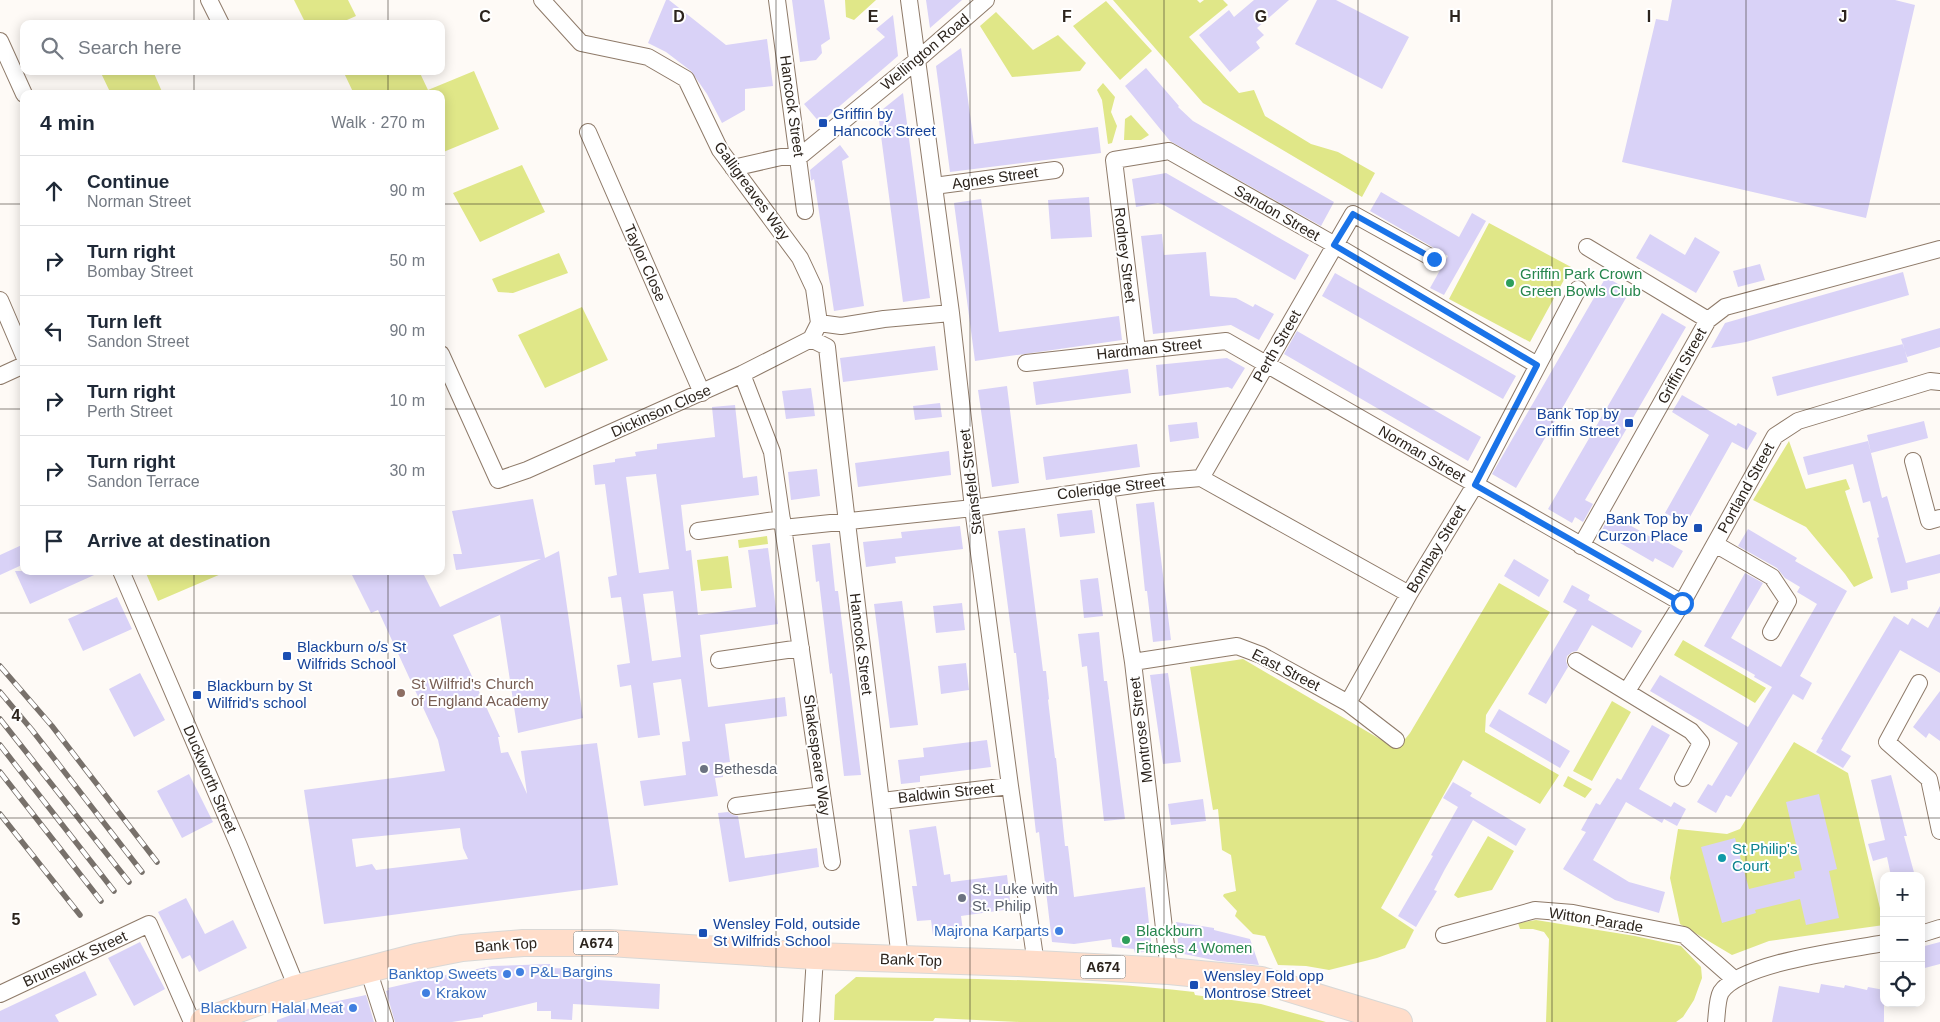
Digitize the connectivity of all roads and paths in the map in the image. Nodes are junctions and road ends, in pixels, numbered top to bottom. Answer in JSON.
{"nodes":[{"id":1,"x":209,"y":0,"type":"edge"},
{"id":2,"x":542,"y":0,"type":"edge"},
{"id":3,"x":777,"y":0,"type":"edge"},
{"id":4,"x":909,"y":0,"type":"edge"},
{"id":5,"x":986,"y":0,"type":"edge"},
{"id":6,"x":219,"y":20,"type":"edge"},
{"id":7,"x":0,"y":41,"type":"edge"},
{"id":8,"x":916,"y":61,"type":"junction"},
{"id":9,"x":22,"y":90,"type":"edge"},
{"id":10,"x":588,"y":132,"type":"dead end"},
{"id":11,"x":799,"y":157,"type":"junction"},
{"id":12,"x":1114,"y":160,"type":"joint"},
{"id":13,"x":733,"y":168,"type":"junction"},
{"id":14,"x":1055,"y":170,"type":"dead end"},
{"id":15,"x":934,"y":186,"type":"junction"},
{"id":16,"x":805,"y":211,"type":"dead end"},
{"id":17,"x":1334,"y":245,"type":"junction"},
{"id":18,"x":1587,"y":247,"type":"dead end"},
{"id":19,"x":1940,"y":249,"type":"edge"},
{"id":20,"x":1434,"y":259,"type":"dead end"},
{"id":21,"x":1578,"y":289,"type":"dead end"},
{"id":22,"x":0,"y":300,"type":"edge"},
{"id":23,"x":951,"y":313,"type":"junction"},
{"id":24,"x":1708,"y":320,"type":"junction"},
{"id":25,"x":819,"y":324,"type":"junction"},
{"id":26,"x":810,"y":339,"type":"junction"},
{"id":27,"x":20,"y":347,"type":"edge"},
{"id":28,"x":1137,"y":350,"type":"junction"},
{"id":29,"x":445,"y":363,"type":"edge"},
{"id":30,"x":1026,"y":363,"type":"dead end"},
{"id":31,"x":1266,"y":364,"type":"junction"},
{"id":32,"x":1537,"y":365,"type":"junction"},
{"id":33,"x":20,"y":368,"type":"edge"},
{"id":34,"x":742,"y":374,"type":"junction"},
{"id":35,"x":0,"y":376,"type":"edge"},
{"id":36,"x":1940,"y":382,"type":"edge"},
{"id":37,"x":702,"y":393,"type":"junction"},
{"id":38,"x":1913,"y":461,"type":"dead end"},
{"id":39,"x":1201,"y":478,"type":"junction"},
{"id":40,"x":1475,"y":485,"type":"junction"},
{"id":41,"x":1106,"y":490,"type":"junction"},
{"id":42,"x":974,"y":508,"type":"junction"},
{"id":43,"x":1940,"y":518,"type":"edge"},
{"id":44,"x":846,"y":521,"type":"junction"},
{"id":45,"x":783,"y":523,"type":"junction"},
{"id":46,"x":698,"y":532,"type":"dead end"},
{"id":47,"x":1715,"y":544,"type":"junction"},
{"id":48,"x":1581,"y":546,"type":"junction"},
{"id":49,"x":122,"y":575,"type":"edge"},
{"id":50,"x":1409,"y":594,"type":"junction"},
{"id":51,"x":1682,"y":603,"type":"junction"},
{"id":52,"x":1771,"y":632,"type":"dead end"},
{"id":53,"x":800,"y":648,"type":"junction"},
{"id":54,"x":719,"y":660,"type":"dead end"},
{"id":55,"x":1576,"y":661,"type":"dead end"},
{"id":56,"x":1133,"y":662,"type":"junction"},
{"id":57,"x":1919,"y":683,"type":"dead end"},
{"id":58,"x":1627,"y":691,"type":"junction"},
{"id":59,"x":1348,"y":703,"type":"junction"},
{"id":60,"x":1396,"y":740,"type":"dead end"},
{"id":61,"x":1934,"y":777,"type":"edge"},
{"id":62,"x":1683,"y":778,"type":"dead end"},
{"id":63,"x":1010,"y":786,"type":"junction"},
{"id":64,"x":822,"y":795,"type":"junction"},
{"id":65,"x":882,"y":801,"type":"junction"},
{"id":66,"x":736,"y":806,"type":"dead end"},
{"id":67,"x":1940,"y":831,"type":"edge"},
{"id":68,"x":832,"y":862,"type":"dead end"},
{"id":69,"x":1940,"y":928,"type":"edge"},
{"id":70,"x":1925,"y":933,"type":"edge"},
{"id":71,"x":1444,"y":935,"type":"dead end"},
{"id":72,"x":1880,"y":944,"type":"edge"},
{"id":73,"x":815,"y":956,"type":"junction"},
{"id":74,"x":900,"y":959,"type":"junction"},
{"id":75,"x":1036,"y":964,"type":"junction"},
{"id":76,"x":368,"y":969,"type":"junction"},
{"id":77,"x":1169,"y":971,"type":"junction"},
{"id":78,"x":1734,"y":979,"type":"junction"},
{"id":79,"x":298,"y":988,"type":"junction"},
{"id":80,"x":0,"y":994,"type":"edge"},
{"id":81,"x":239,"y":1016,"type":"edge"},
{"id":82,"x":192,"y":1022,"type":"edge"},
{"id":83,"x":203,"y":1022,"type":"edge"},
{"id":84,"x":385,"y":1022,"type":"edge"},
{"id":85,"x":810,"y":1022,"type":"edge"},
{"id":86,"x":1399,"y":1022,"type":"edge"},
{"id":87,"x":1716,"y":1022,"type":"edge"}],
"edges":[{"from":1,"to":6,"type":"street"},
{"from":2,"to":13,"type":"street","name":"Galligreaves Way"},
{"from":3,"to":11,"type":"street","name":"Hancock Street"},
{"from":4,"to":8,"type":"street","name":"Stansfeld Street"},
{"from":5,"to":8,"type":"street","name":"Wellington Road"},
{"from":7,"to":9,"type":"street"},
{"from":8,"to":11,"type":"street","name":"Wellington Road"},
{"from":8,"to":15,"type":"street","name":"Stansfeld Street"},
{"from":10,"to":37,"type":"street","name":"Taylor Close"},
{"from":11,"to":13,"type":"street"},
{"from":11,"to":16,"type":"street","name":"Hancock Street"},
{"from":12,"to":17,"type":"street","name":"Sandon Street"},
{"from":12,"to":28,"type":"street","name":"Rodney Street"},
{"from":13,"to":25,"type":"street","name":"Galligreaves Way"},
{"from":14,"to":15,"type":"street","name":"Agnes Street"},
{"from":15,"to":23,"type":"street","name":"Stansfeld Street"},
{"from":17,"to":20,"type":"street","name":"Perth Street"},
{"from":17,"to":31,"type":"street","name":"Perth Street"},
{"from":17,"to":32,"type":"street","name":"Sandon Street"},
{"from":18,"to":24,"type":"street"},
{"from":19,"to":24,"type":"street","name":"Griffin Street"},
{"from":21,"to":32,"type":"street","name":"Bombay Street"},
{"from":22,"to":27,"type":"street"},
{"from":23,"to":25,"type":"street"},
{"from":23,"to":42,"type":"street","name":"Stansfeld Street"},
{"from":24,"to":48,"type":"street","name":"Griffin Street"},
{"from":25,"to":26,"type":"street"},
{"from":26,"to":34,"type":"street","name":"Dickinson Close"},
{"from":26,"to":44,"type":"street","name":"Hancock Street"},
{"from":28,"to":30,"type":"street","name":"Hardman Street"},
{"from":28,"to":31,"type":"street","name":"Hardman Street"},
{"from":29,"to":37,"type":"street","name":"Dickinson Close"},
{"from":31,"to":39,"type":"street","name":"Perth Street"},
{"from":31,"to":40,"type":"street","name":"Norman Street"},
{"from":32,"to":40,"type":"street","name":"Bombay Street"},
{"from":33,"to":35,"type":"street"},
{"from":34,"to":37,"type":"street","name":"Dickinson Close"},
{"from":34,"to":45,"type":"street","name":"Shakespeare Way"},
{"from":36,"to":47,"type":"street","name":"Portland Street"},
{"from":38,"to":43,"type":"street"},
{"from":39,"to":41,"type":"street","name":"Coleridge Street"},
{"from":39,"to":50,"type":"street"},
{"from":40,"to":48,"type":"street","name":"Norman Street"},
{"from":40,"to":50,"type":"street","name":"Bombay Street"},
{"from":41,"to":42,"type":"street","name":"Coleridge Street"},
{"from":41,"to":56,"type":"street","name":"Montrose Street"},
{"from":42,"to":44,"type":"street","name":"Coleridge Street"},
{"from":42,"to":63,"type":"street","name":"Stansfeld Street"},
{"from":44,"to":45,"type":"street","name":"Coleridge Street"},
{"from":44,"to":65,"type":"street","name":"Hancock Street"},
{"from":45,"to":46,"type":"street"},
{"from":45,"to":53,"type":"street","name":"Shakespeare Way"},
{"from":47,"to":51,"type":"street","name":"Portland Street"},
{"from":47,"to":52,"type":"street"},
{"from":48,"to":51,"type":"street","name":"Norman Street"},
{"from":49,"to":79,"type":"street","name":"Duckworth Street"},
{"from":50,"to":59,"type":"street","name":"Bombay Street"},
{"from":51,"to":58,"type":"street","name":"Portland Street"},
{"from":53,"to":54,"type":"street"},
{"from":53,"to":64,"type":"street","name":"Shakespeare Way"},
{"from":55,"to":58,"type":"street"},
{"from":56,"to":59,"type":"street","name":"East Street"},
{"from":56,"to":77,"type":"street","name":"Montrose Street"},
{"from":57,"to":61,"type":"street"},
{"from":58,"to":62,"type":"street"},
{"from":59,"to":60,"type":"street","name":"East Street"},
{"from":61,"to":67,"type":"street"},
{"from":63,"to":65,"type":"street","name":"Baldwin Street"},
{"from":63,"to":75,"type":"street","name":"Stansfeld Street"},
{"from":64,"to":66,"type":"street"},
{"from":64,"to":68,"type":"street","name":"Shakespeare Way"},
{"from":65,"to":74,"type":"street","name":"Hancock Street"},
{"from":69,"to":70,"type":"street"},
{"from":71,"to":78,"type":"street","name":"Witton Parade"},
{"from":72,"to":78,"type":"street"},
{"from":73,"to":74,"type":"main road","name":"Bank Top","number":"A674"},
{"from":73,"to":76,"type":"main road","name":"Bank Top","number":"A674"},
{"from":73,"to":85,"type":"street"},
{"from":74,"to":75,"type":"main road","name":"Bank Top","number":"A674"},
{"from":75,"to":77,"type":"main road","name":"Bank Top","number":"A674"},
{"from":76,"to":79,"type":"main road","name":"Bank Top","number":"A674"},
{"from":76,"to":84,"type":"street"},
{"from":77,"to":86,"type":"main road","number":"A674"},
{"from":78,"to":87,"type":"street"},
{"from":79,"to":81,"type":"main road","number":"A674"},
{"from":80,"to":82,"type":"street","name":"Brunswick Street"},
{"from":81,"to":83,"type":"main road","number":"A674"}]}
